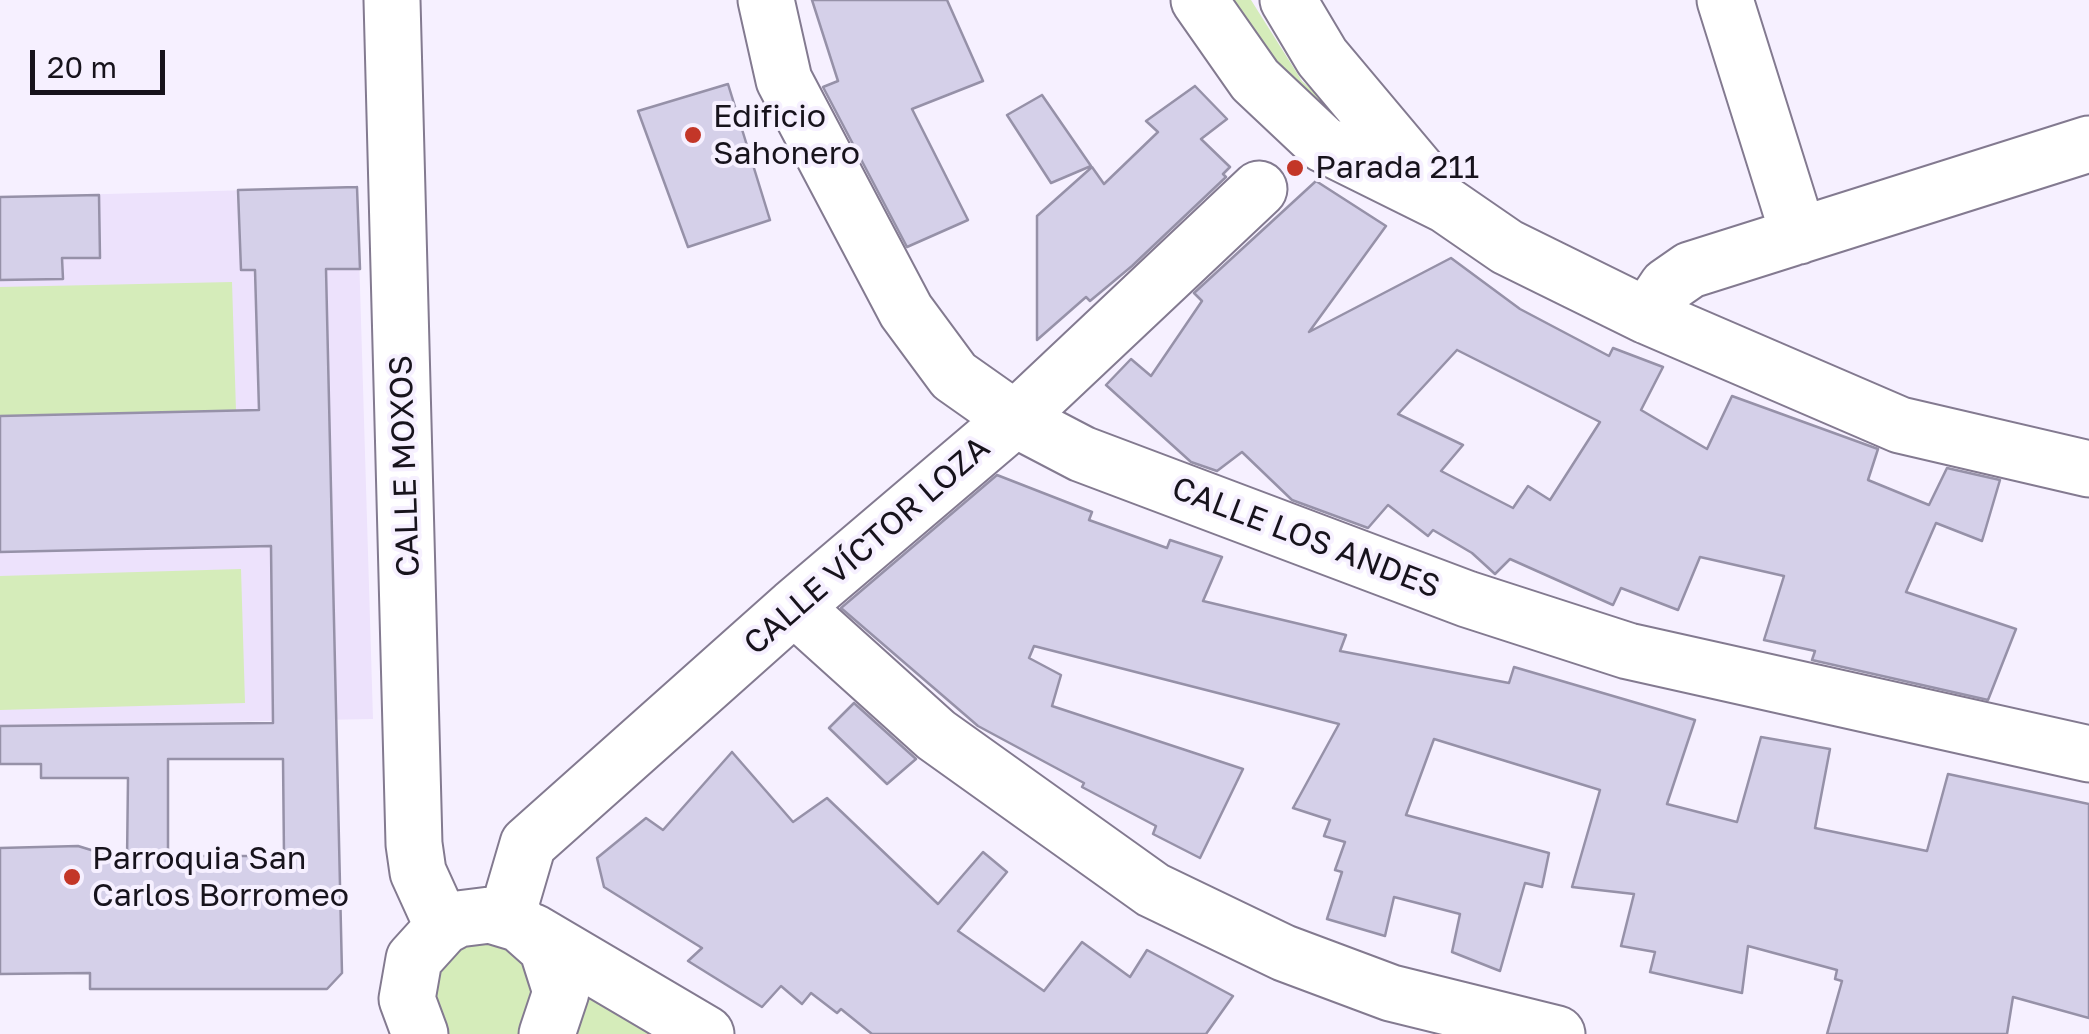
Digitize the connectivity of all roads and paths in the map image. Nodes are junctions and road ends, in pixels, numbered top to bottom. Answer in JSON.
{"nodes":[{"id":1,"x":392,"y":0,"type":"edge"},
{"id":2,"x":766,"y":0,"type":"edge"},
{"id":3,"x":1199,"y":0,"type":"edge"},
{"id":4,"x":1288,"y":0,"type":"edge"},
{"id":5,"x":1725,"y":0,"type":"edge"},
{"id":6,"x":2089,"y":144,"type":"edge"},
{"id":7,"x":1259,"y":190,"type":"dead end"},
{"id":8,"x":1446,"y":205,"type":"junction"},
{"id":9,"x":1799,"y":236,"type":"junction"},
{"id":10,"x":1647,"y":316,"type":"junction"},
{"id":11,"x":1015,"y":419,"type":"junction"},
{"id":12,"x":2089,"y":469,"type":"edge"},
{"id":13,"x":794,"y":607,"type":"junction"},
{"id":14,"x":2089,"y":754,"type":"edge"},
{"id":15,"x":519,"y":925,"type":"junction"},
{"id":16,"x":443,"y":927,"type":"junction"},
{"id":17,"x":420,"y":1034,"type":"edge"},
{"id":18,"x":548,"y":1034,"type":"edge"},
{"id":19,"x":706,"y":1034,"type":"edge"},
{"id":20,"x":1557,"y":1034,"type":"edge"}],
"edges":[{"from":1,"to":16,"type":"street","name":"CALLE MOXOS"},
{"from":2,"to":11,"type":"street","name":"CALLE LOS ANDES"},
{"from":3,"to":8,"type":"street"},
{"from":4,"to":8,"type":"street"},
{"from":5,"to":9,"type":"street"},
{"from":6,"to":9,"type":"street"},
{"from":7,"to":11,"type":"street","name":"CALLE VÍCTOR LOZA"},
{"from":8,"to":10,"type":"street"},
{"from":9,"to":10,"type":"street"},
{"from":10,"to":12,"type":"street"},
{"from":11,"to":13,"type":"street","name":"CALLE VÍCTOR LOZA"},
{"from":11,"to":14,"type":"street","name":"CALLE LOS ANDES"},
{"from":13,"to":15,"type":"street","name":"CALLE VÍCTOR LOZA"},
{"from":13,"to":20,"type":"street"},
{"from":15,"to":16,"type":"street"},
{"from":15,"to":18,"type":"street"},
{"from":15,"to":19,"type":"street"},
{"from":16,"to":17,"type":"street"}]}
